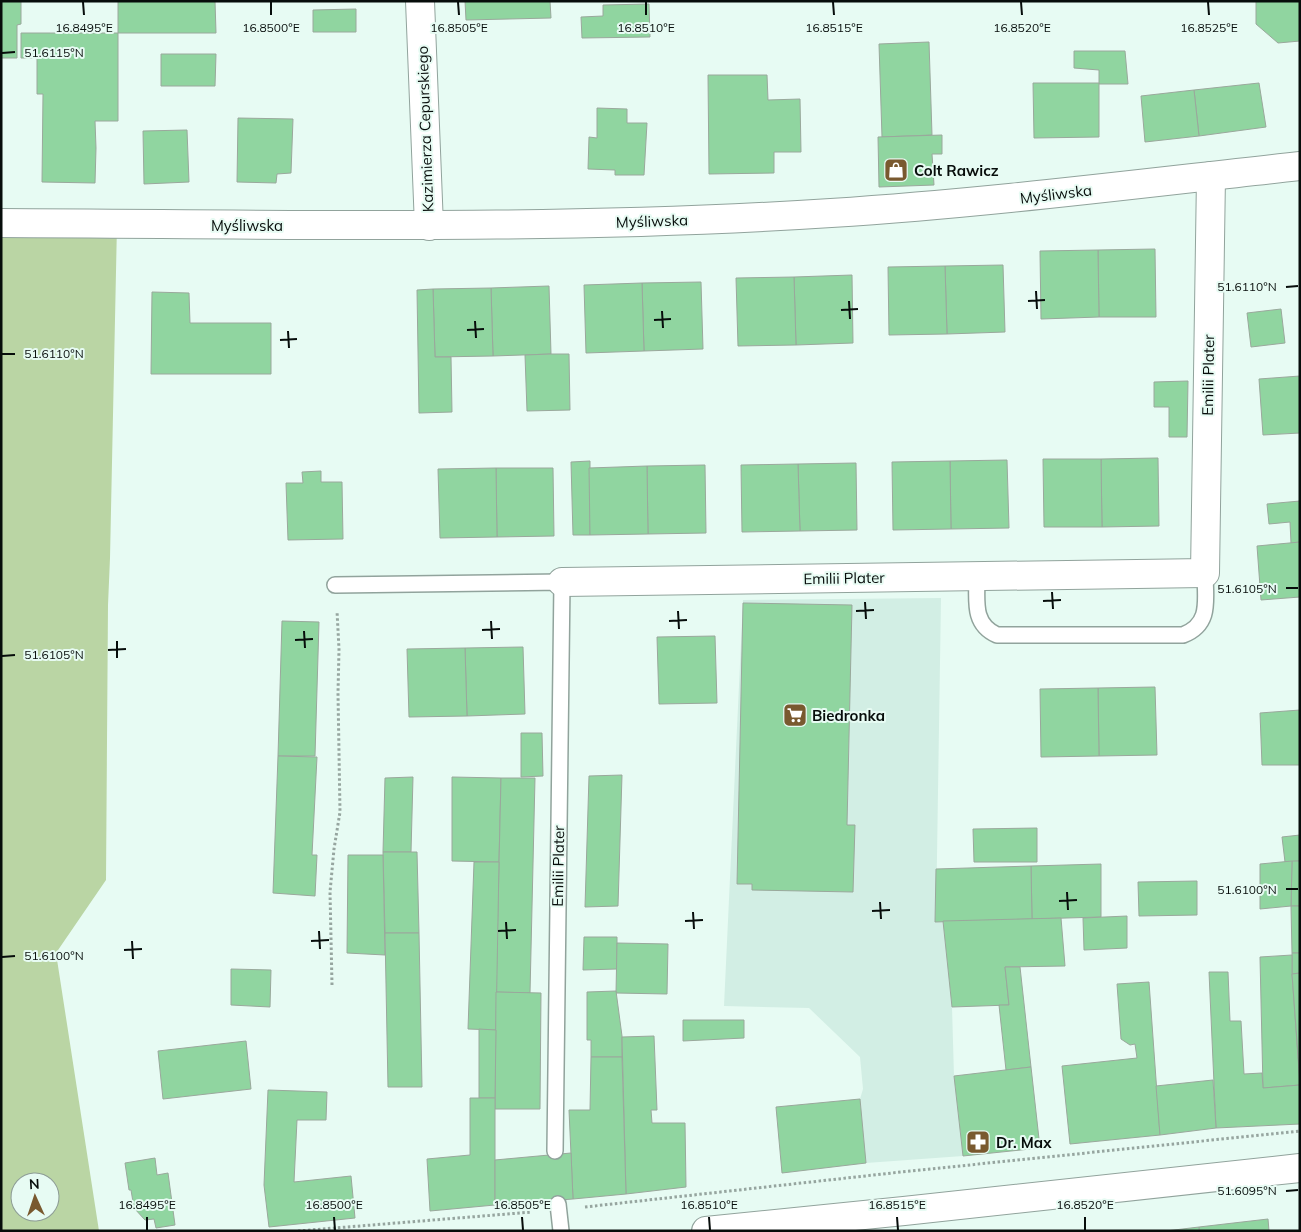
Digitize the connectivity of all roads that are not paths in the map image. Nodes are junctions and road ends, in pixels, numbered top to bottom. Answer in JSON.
{"nodes":[{"id":1,"x":420,"y":1,"type":"edge"},
{"id":2,"x":1300,"y":166,"type":"edge"},
{"id":3,"x":1212,"y":176,"type":"junction"},
{"id":4,"x":1,"y":223,"type":"edge"},
{"id":5,"x":429,"y":226,"type":"junction"},
{"id":6,"x":1204,"y":573,"type":"junction"},
{"id":7,"x":977,"y":577,"type":"junction"},
{"id":8,"x":562,"y":582,"type":"junction"},
{"id":9,"x":335,"y":585,"type":"road end"},
{"id":10,"x":555,"y":1151,"type":"dead end"},
{"id":11,"x":1300,"y":1168,"type":"edge"},
{"id":12,"x":559,"y":1207,"type":"road end"},
{"id":13,"x":560,"y":1231,"type":"edge"},
{"id":14,"x":706,"y":1231,"type":"edge"}],
"edges":[{"from":1,"to":5,"type":"street","name":"Kazimierza Cepurskiego"},
{"from":2,"to":3,"type":"street","name":"Myśliwska"},
{"from":3,"to":5,"type":"street","name":"Myśliwska"},
{"from":3,"to":6,"type":"street","name":"Emilii Plater"},
{"from":4,"to":5,"type":"street","name":"Myśliwska"},
{"from":6,"to":7,"type":"street","name":"Emilii Plater"},
{"from":6,"to":7,"type":"lane","name":"Emilii Plater"},
{"from":7,"to":8,"type":"street","name":"Emilii Plater"},
{"from":8,"to":9,"type":"lane","name":"Emilii Plater"},
{"from":8,"to":10,"type":"lane","name":"Emilii Plater"},
{"from":11,"to":14,"type":"street"},
{"from":12,"to":13,"type":"lane"}]}
